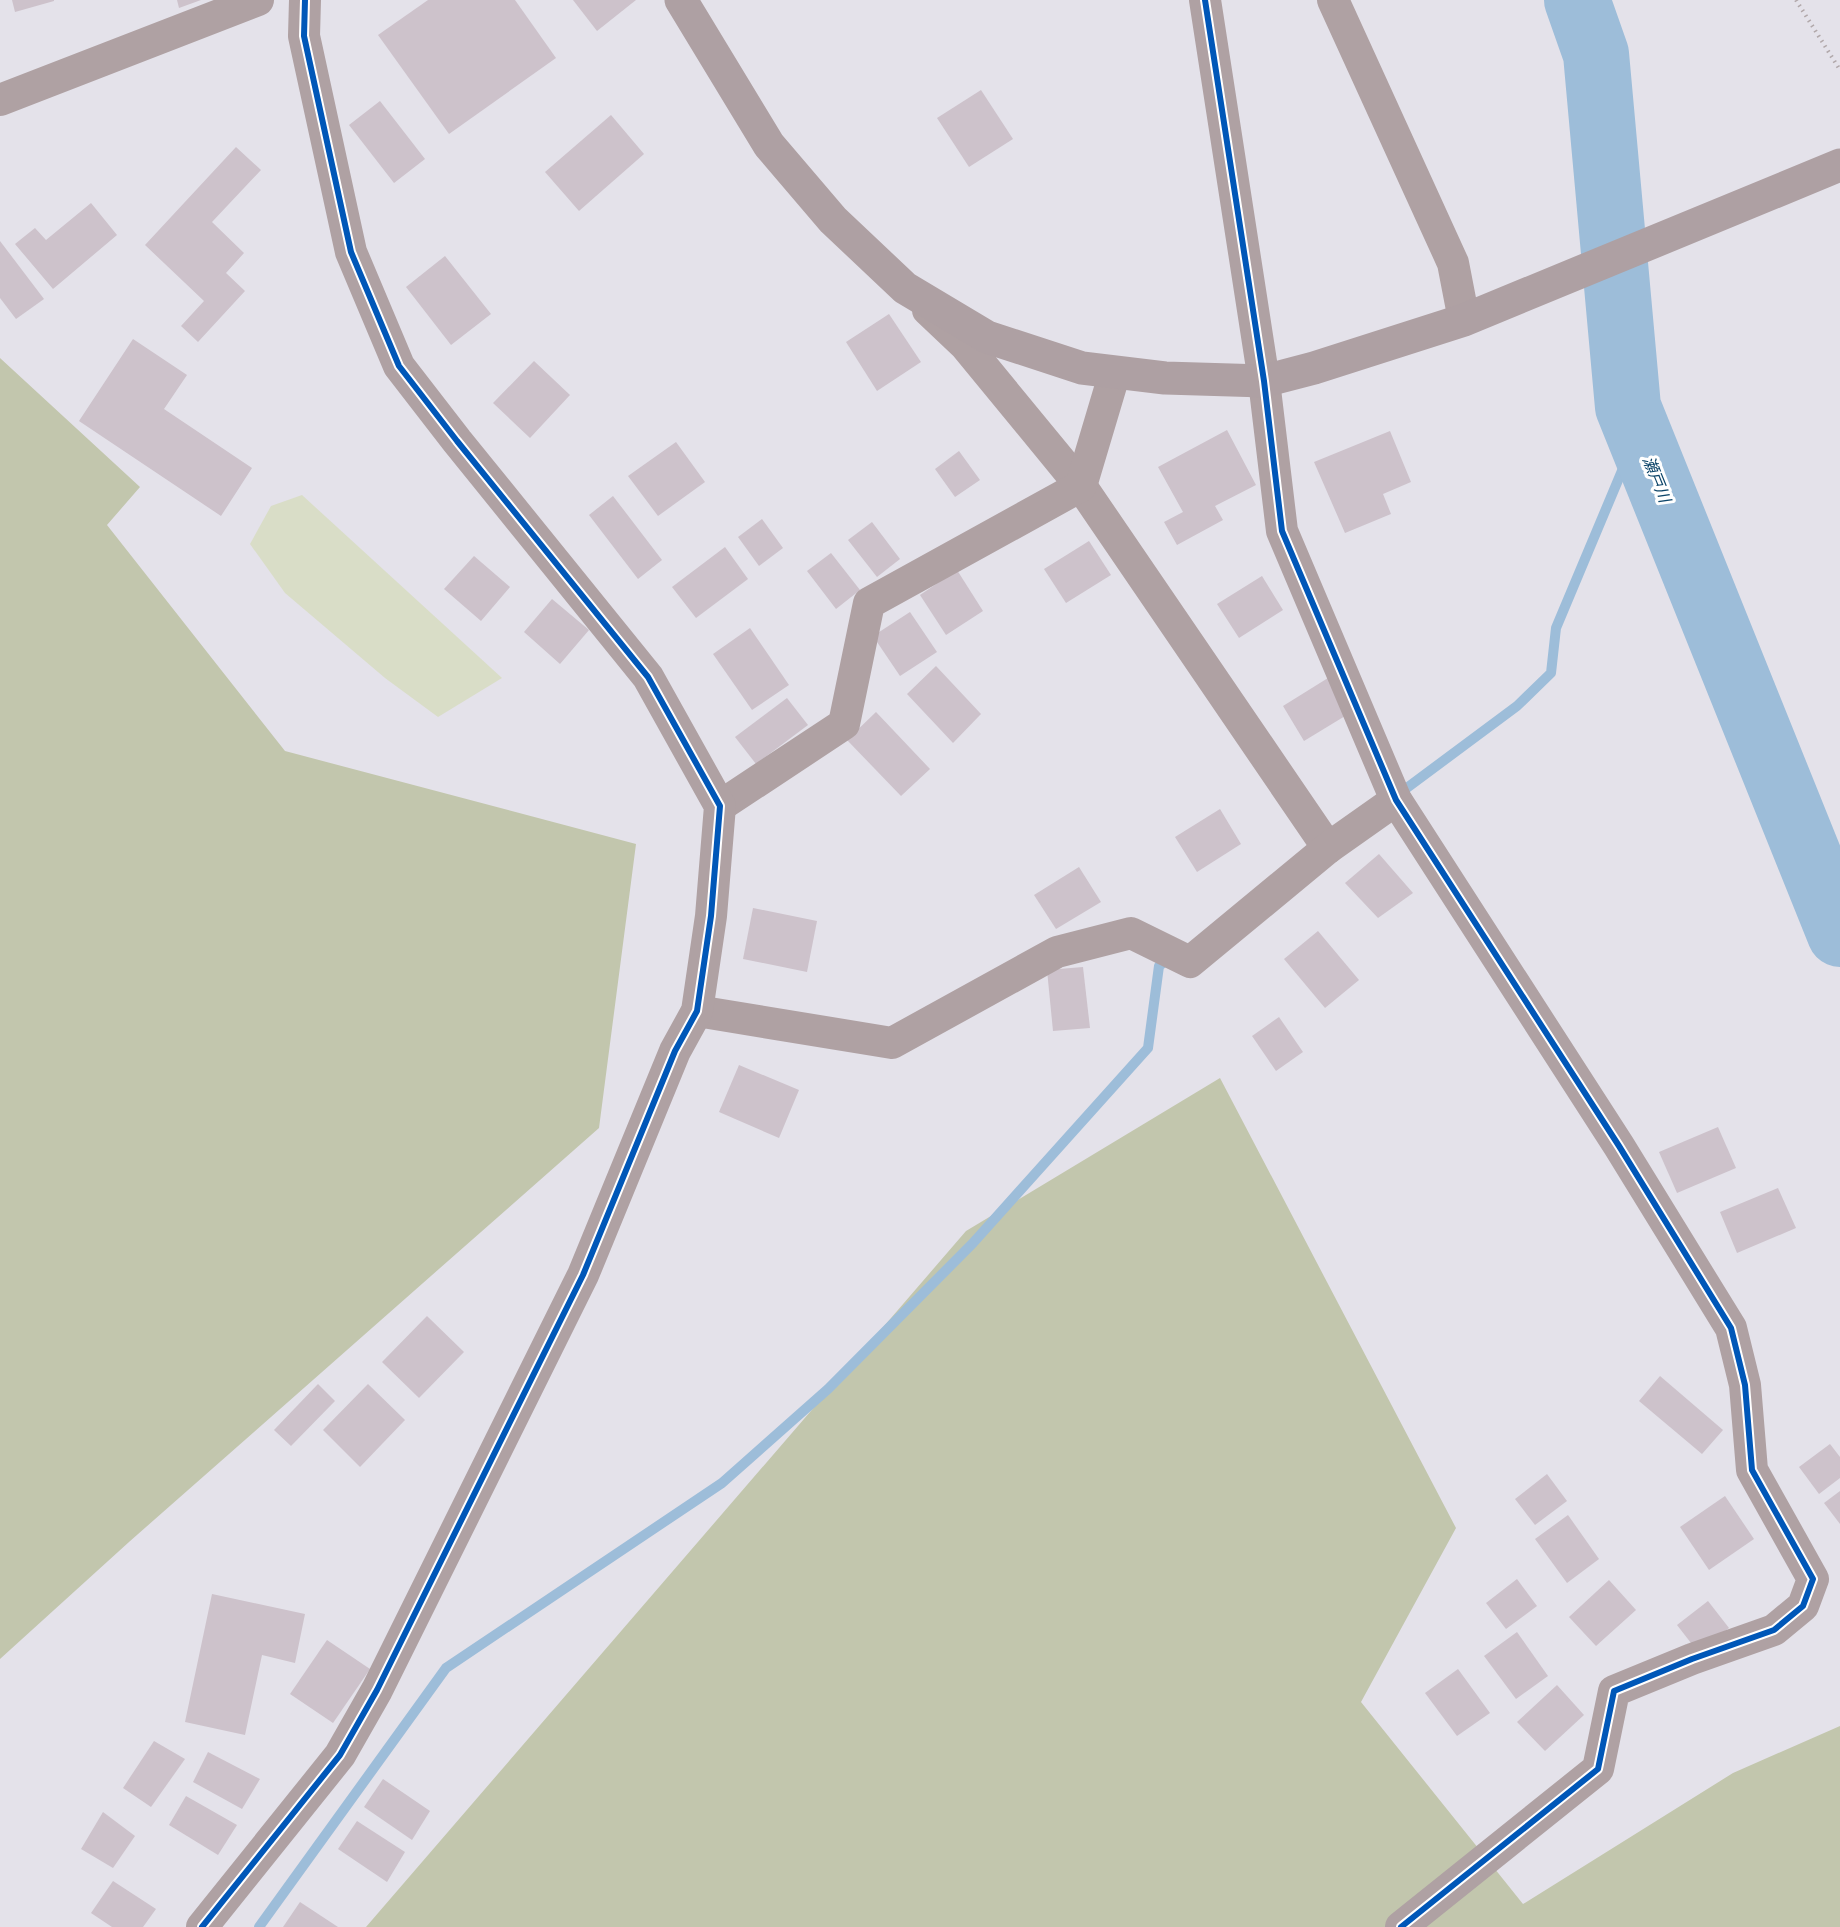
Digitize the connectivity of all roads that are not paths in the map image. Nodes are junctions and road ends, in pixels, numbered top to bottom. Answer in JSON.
{"nodes":[{"id":1,"x":258,"y":0,"type":"edge"},
{"id":2,"x":305,"y":0,"type":"edge"},
{"id":3,"x":681,"y":0,"type":"edge"},
{"id":4,"x":1205,"y":0,"type":"edge"},
{"id":5,"x":1333,"y":0,"type":"edge"},
{"id":6,"x":0,"y":100,"type":"edge"},
{"id":7,"x":1840,"y":165,"type":"edge"},
{"id":8,"x":906,"y":288,"type":"junction"},
{"id":9,"x":1464,"y":320,"type":"junction"},
{"id":10,"x":1115,"y":372,"type":"junction"},
{"id":11,"x":1264,"y":381,"type":"junction"},
{"id":12,"x":1081,"y":486,"type":"junction"},
{"id":13,"x":1396,"y":800,"type":"junction"},
{"id":14,"x":720,"y":806,"type":"junction"},
{"id":15,"x":1328,"y":848,"type":"junction"},
{"id":16,"x":697,"y":1011,"type":"junction"},
{"id":17,"x":202,"y":1927,"type":"edge"},
{"id":18,"x":1401,"y":1927,"type":"edge"}],
"edges":[{"from":1,"to":6,"type":"street"},
{"from":2,"to":14,"type":"street"},
{"from":3,"to":8,"type":"street"},
{"from":4,"to":11,"type":"street"},
{"from":5,"to":9,"type":"street"},
{"from":7,"to":9,"type":"street"},
{"from":8,"to":10,"type":"street"},
{"from":8,"to":12,"type":"street"},
{"from":9,"to":11,"type":"street"},
{"from":10,"to":11,"type":"street"},
{"from":10,"to":12,"type":"street"},
{"from":11,"to":13,"type":"street"},
{"from":12,"to":14,"type":"street"},
{"from":12,"to":15,"type":"street"},
{"from":13,"to":15,"type":"street"},
{"from":13,"to":18,"type":"street"},
{"from":14,"to":16,"type":"street"},
{"from":15,"to":16,"type":"street"},
{"from":16,"to":17,"type":"street"}]}
